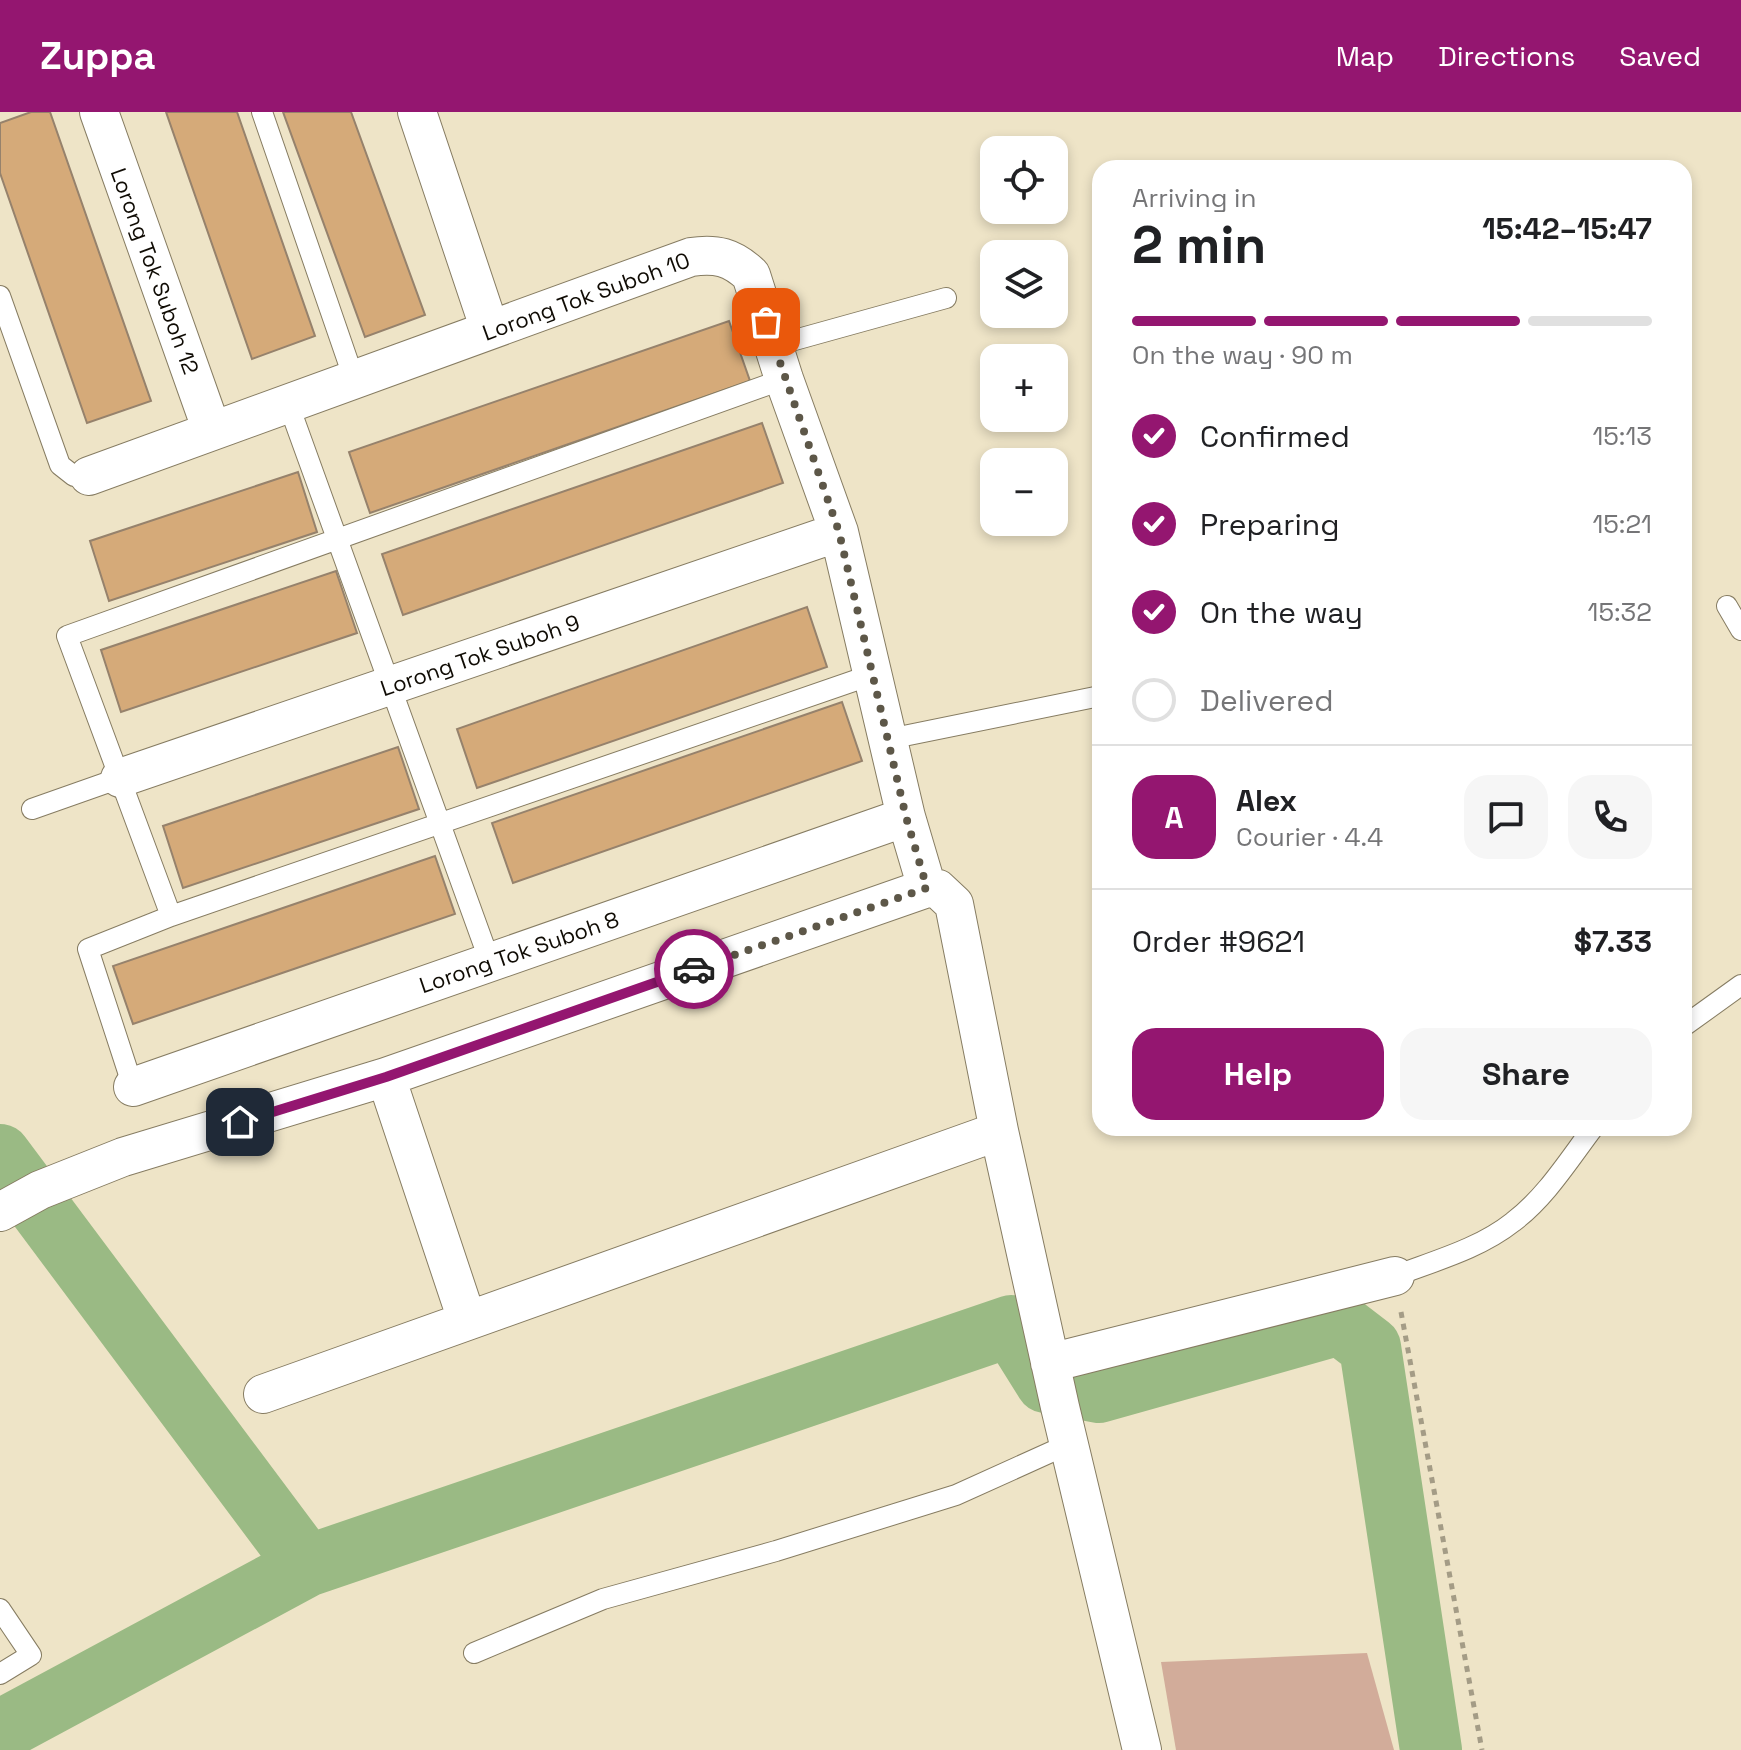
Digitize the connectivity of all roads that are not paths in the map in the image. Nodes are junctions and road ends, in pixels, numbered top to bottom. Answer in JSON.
{"nodes":[{"id":1,"x":99,"y":112,"type":"edge"},
{"id":2,"x":262,"y":112,"type":"edge"},
{"id":3,"x":417,"y":112,"type":"edge"},
{"id":4,"x":0,"y":296,"type":"edge"},
{"id":5,"x":946,"y":298,"type":"dead end"},
{"id":6,"x":490,"y":330,"type":"junction"},
{"id":7,"x":779,"y":362,"type":"junction"},
{"id":8,"x":354,"y":379,"type":"junction"},
{"id":9,"x":288,"y":403,"type":"junction"},
{"id":10,"x":212,"y":431,"type":"junction"},
{"id":11,"x":89,"y":476,"type":"joint"},
{"id":12,"x":839,"y":532,"type":"junction"},
{"id":13,"x":338,"y":540,"type":"junction"},
{"id":14,"x":1727,"y":606,"type":"dead end"},
{"id":15,"x":1741,"y":630,"type":"edge"},
{"id":16,"x":874,"y":674,"type":"junction"},
{"id":17,"x":391,"y":686,"type":"junction"},
{"id":18,"x":1092,"y":698,"type":"edge"},
{"id":19,"x":889,"y":739,"type":"junction"},
{"id":20,"x":120,"y":778,"type":"junction"},
{"id":21,"x":32,"y":809,"type":"dead end"},
{"id":22,"x":906,"y":817,"type":"junction"},
{"id":23,"x":440,"y":824,"type":"junction"},
{"id":24,"x":940,"y":896,"type":"junction"},
{"id":25,"x":171,"y":916,"type":"junction"},
{"id":26,"x":490,"y":962,"type":"junction"},
{"id":27,"x":1741,"y":985,"type":"edge"},
{"id":28,"x":1692,"y":1020,"type":"edge"},
{"id":29,"x":386,"y":1077,"type":"junction"},
{"id":30,"x":133,"y":1087,"type":"joint"},
{"id":31,"x":999,"y":1131,"type":"junction"},
{"id":32,"x":1587,"y":1136,"type":"edge"},
{"id":33,"x":0,"y":1212,"type":"edge"},
{"id":34,"x":1395,"y":1276,"type":"joint"},
{"id":35,"x":467,"y":1320,"type":"junction"},
{"id":36,"x":1054,"y":1381,"type":"junction"},
{"id":37,"x":263,"y":1394,"type":"dead end"},
{"id":38,"x":1071,"y":1443,"type":"junction"},
{"id":39,"x":0,"y":1609,"type":"edge"},
{"id":40,"x":474,"y":1653,"type":"dead end"},
{"id":41,"x":0,"y":1674,"type":"edge"},
{"id":42,"x":1142,"y":1750,"type":"edge"}],
"edges":[{"from":1,"to":10,"type":"street","name":"Lorong Tok Suboh 12"},
{"from":2,"to":8,"type":"lane"},
{"from":3,"to":6,"type":"street"},
{"from":4,"to":11,"type":"lane"},
{"from":5,"to":7,"type":"lane"},
{"from":6,"to":7,"type":"street","name":"Lorong Tok Suboh 10"},
{"from":6,"to":8,"type":"street","name":"Lorong Tok Suboh 10"},
{"from":7,"to":12,"type":"street","name":"Lorong Tok Suboh 10"},
{"from":7,"to":13,"type":"lane"},
{"from":8,"to":9,"type":"street","name":"Lorong Tok Suboh 10"},
{"from":9,"to":10,"type":"street","name":"Lorong Tok Suboh 10"},
{"from":9,"to":13,"type":"lane"},
{"from":10,"to":11,"type":"street","name":"Lorong Tok Suboh 10"},
{"from":12,"to":16,"type":"street","name":"Lorong Tok Suboh 10"},
{"from":12,"to":17,"type":"street","name":"Lorong Tok Suboh 9"},
{"from":13,"to":17,"type":"lane"},
{"from":13,"to":20,"type":"lane"},
{"from":14,"to":15,"type":"lane"},
{"from":16,"to":19,"type":"street","name":"Lorong Tok Suboh 10"},
{"from":16,"to":23,"type":"lane"},
{"from":17,"to":20,"type":"street","name":"Lorong Tok Suboh 9"},
{"from":17,"to":23,"type":"lane"},
{"from":18,"to":19,"type":"lane"},
{"from":19,"to":22,"type":"street","name":"Lorong Tok Suboh 10"},
{"from":20,"to":21,"type":"lane"},
{"from":20,"to":25,"type":"lane"},
{"from":22,"to":24,"type":"street","name":"Lorong Tok Suboh 10"},
{"from":22,"to":26,"type":"street","name":"Lorong Tok Suboh 8"},
{"from":23,"to":25,"type":"lane"},
{"from":23,"to":26,"type":"lane"},
{"from":24,"to":29,"type":"street"},
{"from":24,"to":31,"type":"street","name":"Lorong Tok Suboh 10"},
{"from":25,"to":30,"type":"lane"},
{"from":26,"to":30,"type":"street","name":"Lorong Tok Suboh 8"},
{"from":27,"to":28,"type":"lane"},
{"from":29,"to":33,"type":"street"},
{"from":29,"to":35,"type":"street"},
{"from":31,"to":35,"type":"street"},
{"from":31,"to":36,"type":"street","name":"Lorong Tok Suboh 10"},
{"from":32,"to":34,"type":"lane"},
{"from":34,"to":36,"type":"street"},
{"from":35,"to":37,"type":"street"},
{"from":36,"to":38,"type":"street","name":"Lorong Tok Suboh 10"},
{"from":38,"to":40,"type":"lane"},
{"from":38,"to":42,"type":"street","name":"Lorong Tok Suboh 10"},
{"from":39,"to":41,"type":"lane"}]}
